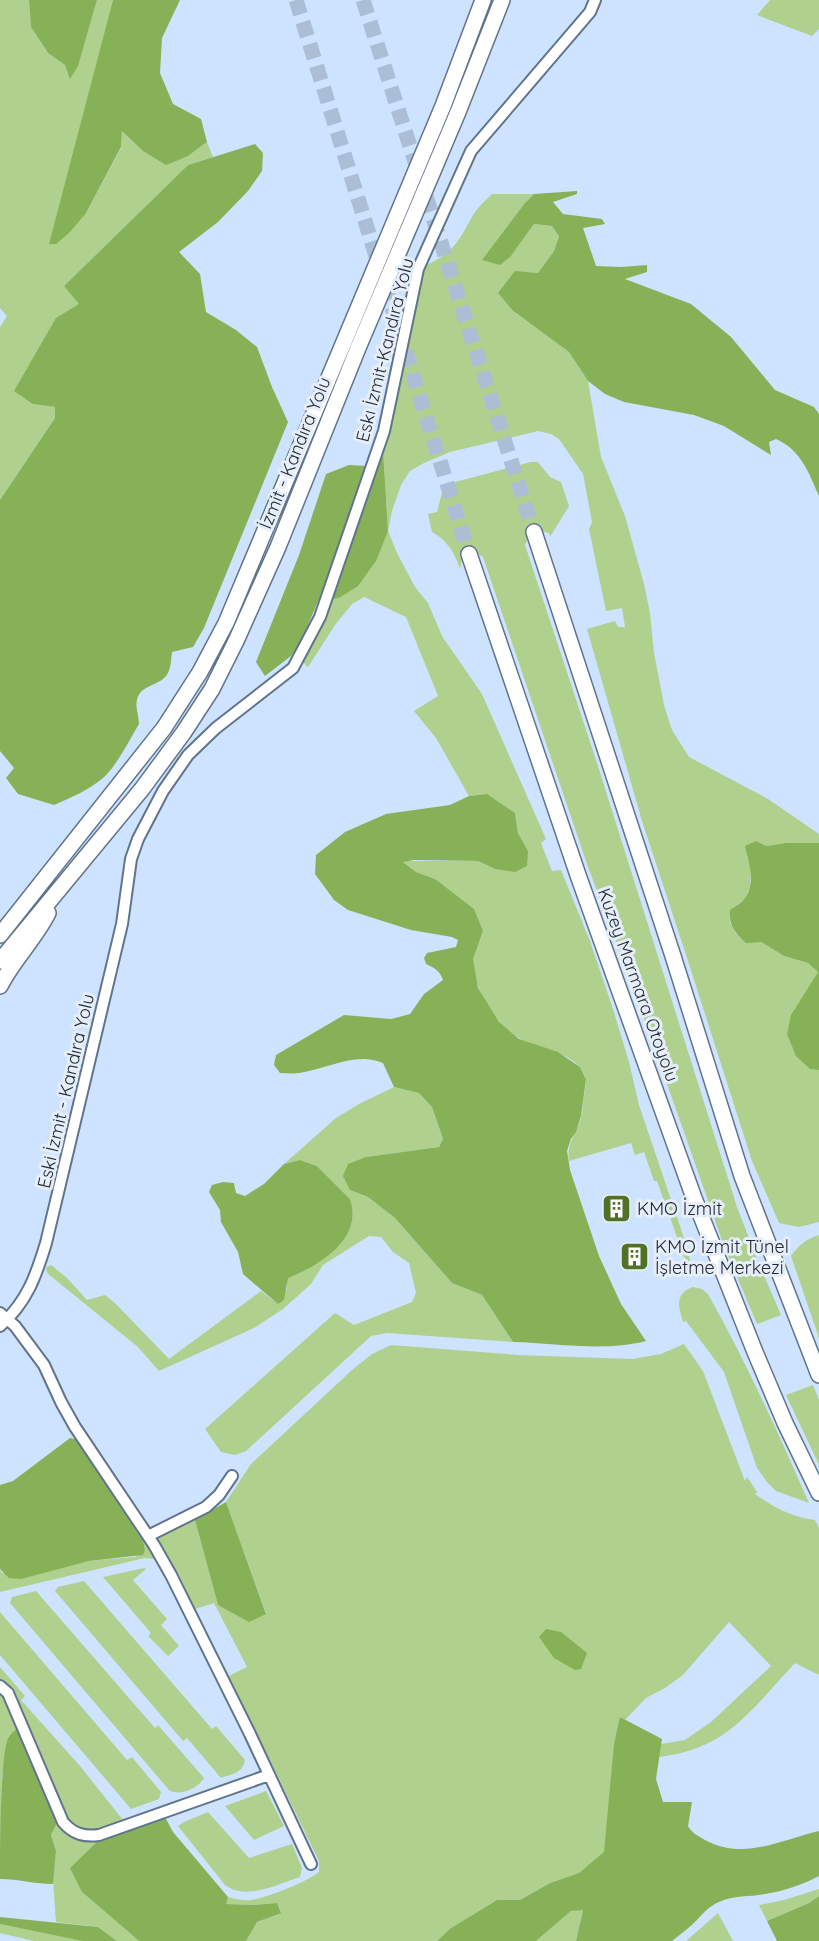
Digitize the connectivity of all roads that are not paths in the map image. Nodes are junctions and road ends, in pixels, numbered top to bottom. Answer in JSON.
{"nodes":[{"id":1,"x":483,"y":0,"type":"edge"},
{"id":2,"x":502,"y":0,"type":"edge"},
{"id":3,"x":595,"y":0,"type":"edge"},
{"id":4,"x":534,"y":532,"type":"tunnel mouth"},
{"id":5,"x":469,"y":554,"type":"tunnel mouth"},
{"id":6,"x":131,"y":860,"type":"joint"},
{"id":7,"x":62,"y":887,"type":"junction"},
{"id":8,"x":3,"y":931,"type":"edge"},
{"id":9,"x":0,"y":961,"type":"edge"},
{"id":10,"x":0,"y":986,"type":"edge"},
{"id":11,"x":2,"y":1320,"type":"edge"},
{"id":12,"x":819,"y":1375,"type":"edge"},
{"id":13,"x":232,"y":1476,"type":"dead end"},
{"id":14,"x":819,"y":1493,"type":"edge"},
{"id":15,"x":148,"y":1536,"type":"junction"},
{"id":16,"x":0,"y":1686,"type":"edge"},
{"id":17,"x":268,"y":1775,"type":"junction"},
{"id":18,"x":311,"y":1864,"type":"dead end"}],
"edges":[{"from":1,"to":8,"type":"highway"},
{"from":2,"to":7,"type":"highway","name":"İzmit - Kandıra Yolu"},
{"from":3,"to":6,"type":"street","name":"Eskı İzmit-Kandıra Yolu"},
{"from":4,"to":12,"type":"highway","name":"Kuzey Marmara Otoyolu"},
{"from":5,"to":14,"type":"highway","name":"Kuzey Marmara Otoyolu"},
{"from":6,"to":11,"type":"street","name":"Eski İzmit - Kandıra Yolu"},
{"from":7,"to":9,"type":"highway"},
{"from":7,"to":10,"type":"highway"},
{"from":11,"to":15,"type":"street"},
{"from":13,"to":15,"type":"street"},
{"from":15,"to":17,"type":"street"},
{"from":16,"to":17,"type":"street"},
{"from":17,"to":18,"type":"street"}]}
